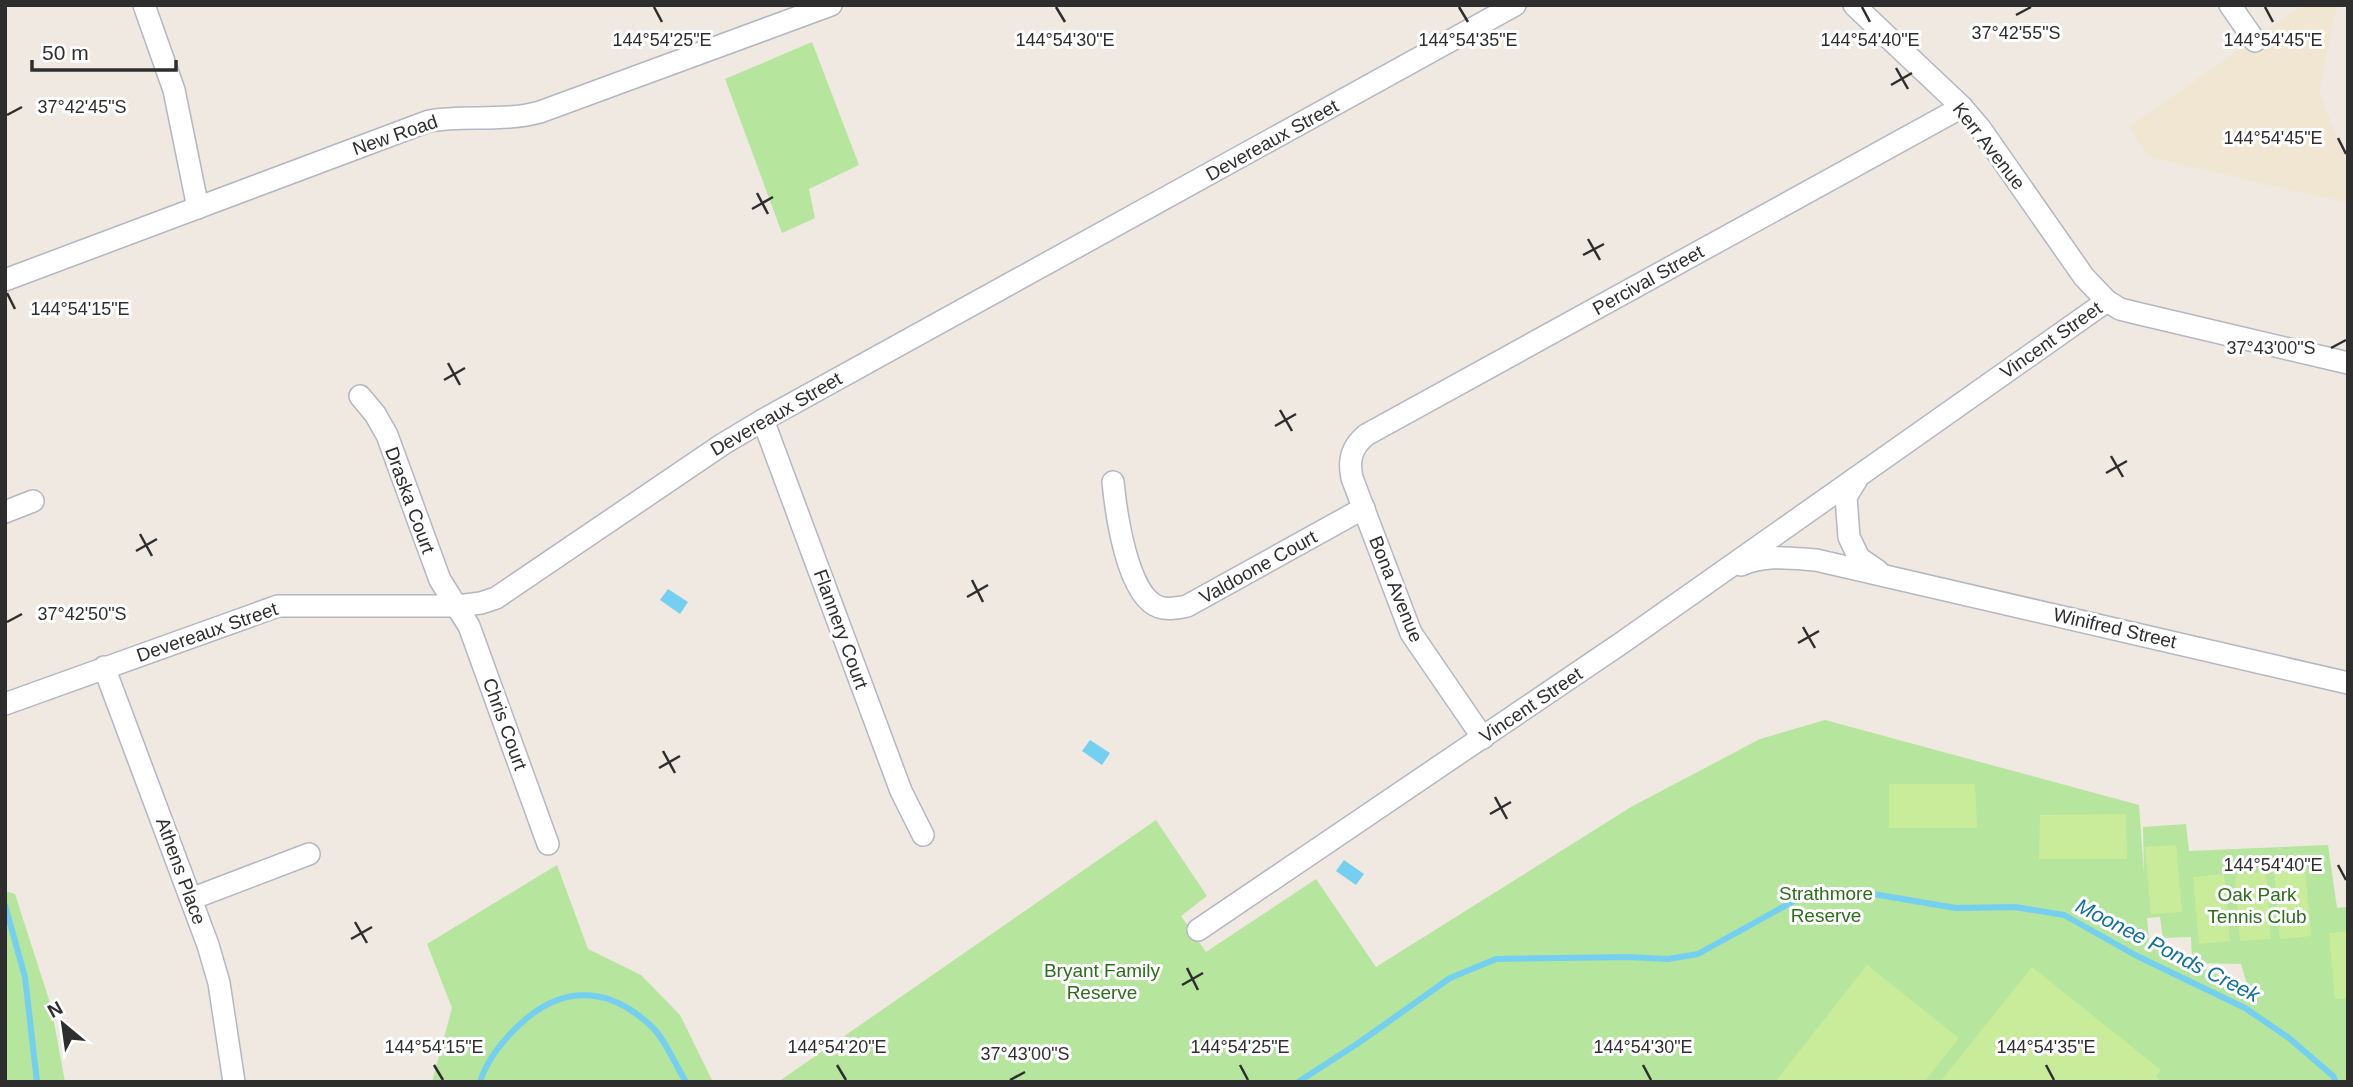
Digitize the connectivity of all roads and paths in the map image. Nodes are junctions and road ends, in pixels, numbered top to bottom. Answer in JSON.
{"nodes":[{"id":1,"x":144,"y":5,"type":"edge"},
{"id":2,"x":831,"y":5,"type":"edge"},
{"id":3,"x":1515,"y":5,"type":"edge"},
{"id":4,"x":1854,"y":5,"type":"edge"},
{"id":5,"x":2230,"y":5,"type":"edge"},
{"id":6,"x":2255,"y":41,"type":"dead end"},
{"id":7,"x":1962,"y":107,"type":"junction"},
{"id":8,"x":198,"y":208,"type":"junction"},
{"id":9,"x":5,"y":280,"type":"edge"},
{"id":10,"x":2107,"y":301,"type":"junction"},
{"id":11,"x":2348,"y":363,"type":"edge"},
{"id":12,"x":360,"y":397,"type":"dead end"},
{"id":13,"x":762,"y":420,"type":"junction"},
{"id":14,"x":1349,"y":466,"type":"joint"},
{"id":15,"x":1860,"y":474,"type":"junction"},
{"id":16,"x":1112,"y":482,"type":"dead end"},
{"id":17,"x":33,"y":501,"type":"dead end"},
{"id":18,"x":1364,"y":508,"type":"junction"},
{"id":19,"x":5,"y":512,"type":"edge"},
{"id":20,"x":1883,"y":575,"type":"junction"},
{"id":21,"x":1711,"y":580,"type":"junction"},
{"id":22,"x":457,"y":606,"type":"junction"},
{"id":23,"x":104,"y":667,"type":"junction"},
{"id":24,"x":2348,"y":683,"type":"edge"},
{"id":25,"x":5,"y":704,"type":"edge"},
{"id":26,"x":1483,"y":738,"type":"junction"},
{"id":27,"x":923,"y":835,"type":"dead end"},
{"id":28,"x":548,"y":844,"type":"dead end"},
{"id":29,"x":309,"y":854,"type":"dead end"},
{"id":30,"x":191,"y":899,"type":"junction"},
{"id":31,"x":1198,"y":930,"type":"dead end"},
{"id":32,"x":234,"y":1082,"type":"edge"}],
"edges":[{"from":1,"to":8,"type":"street"},
{"from":2,"to":8,"type":"street","name":"New Road"},
{"from":3,"to":13,"type":"street","name":"Devereaux Street"},
{"from":4,"to":7,"type":"street","name":"Kerr Avenue"},
{"from":5,"to":6,"type":"street"},
{"from":7,"to":10,"type":"street","name":"Kerr Avenue"},
{"from":7,"to":14,"type":"street","name":"Percival Street"},
{"from":8,"to":9,"type":"street","name":"New Road"},
{"from":10,"to":11,"type":"street","name":"Vincent Street"},
{"from":10,"to":15,"type":"street","name":"Vincent Street"},
{"from":12,"to":22,"type":"street","name":"Draska Court"},
{"from":13,"to":22,"type":"street","name":"Devereaux Street"},
{"from":13,"to":27,"type":"street","name":"Flannery Court"},
{"from":14,"to":18,"type":"street","name":"Bona Avenue"},
{"from":15,"to":20,"type":"street","name":"Winifred Street"},
{"from":15,"to":21,"type":"street","name":"Vincent Street"},
{"from":16,"to":18,"type":"street","name":"Valdoone Court"},
{"from":17,"to":19,"type":"street"},
{"from":18,"to":26,"type":"street","name":"Bona Avenue"},
{"from":20,"to":21,"type":"street","name":"Winifred Street"},
{"from":20,"to":24,"type":"street","name":"Winifred Street"},
{"from":21,"to":26,"type":"street","name":"Vincent Street"},
{"from":22,"to":23,"type":"street","name":"Devereaux Street"},
{"from":22,"to":28,"type":"street","name":"Chris Court"},
{"from":23,"to":25,"type":"street","name":"Devereaux Street"},
{"from":23,"to":30,"type":"street","name":"Athens Place"},
{"from":26,"to":31,"type":"street","name":"Vincent Street"},
{"from":29,"to":30,"type":"street"},
{"from":30,"to":32,"type":"street","name":"Athens Place"}]}
